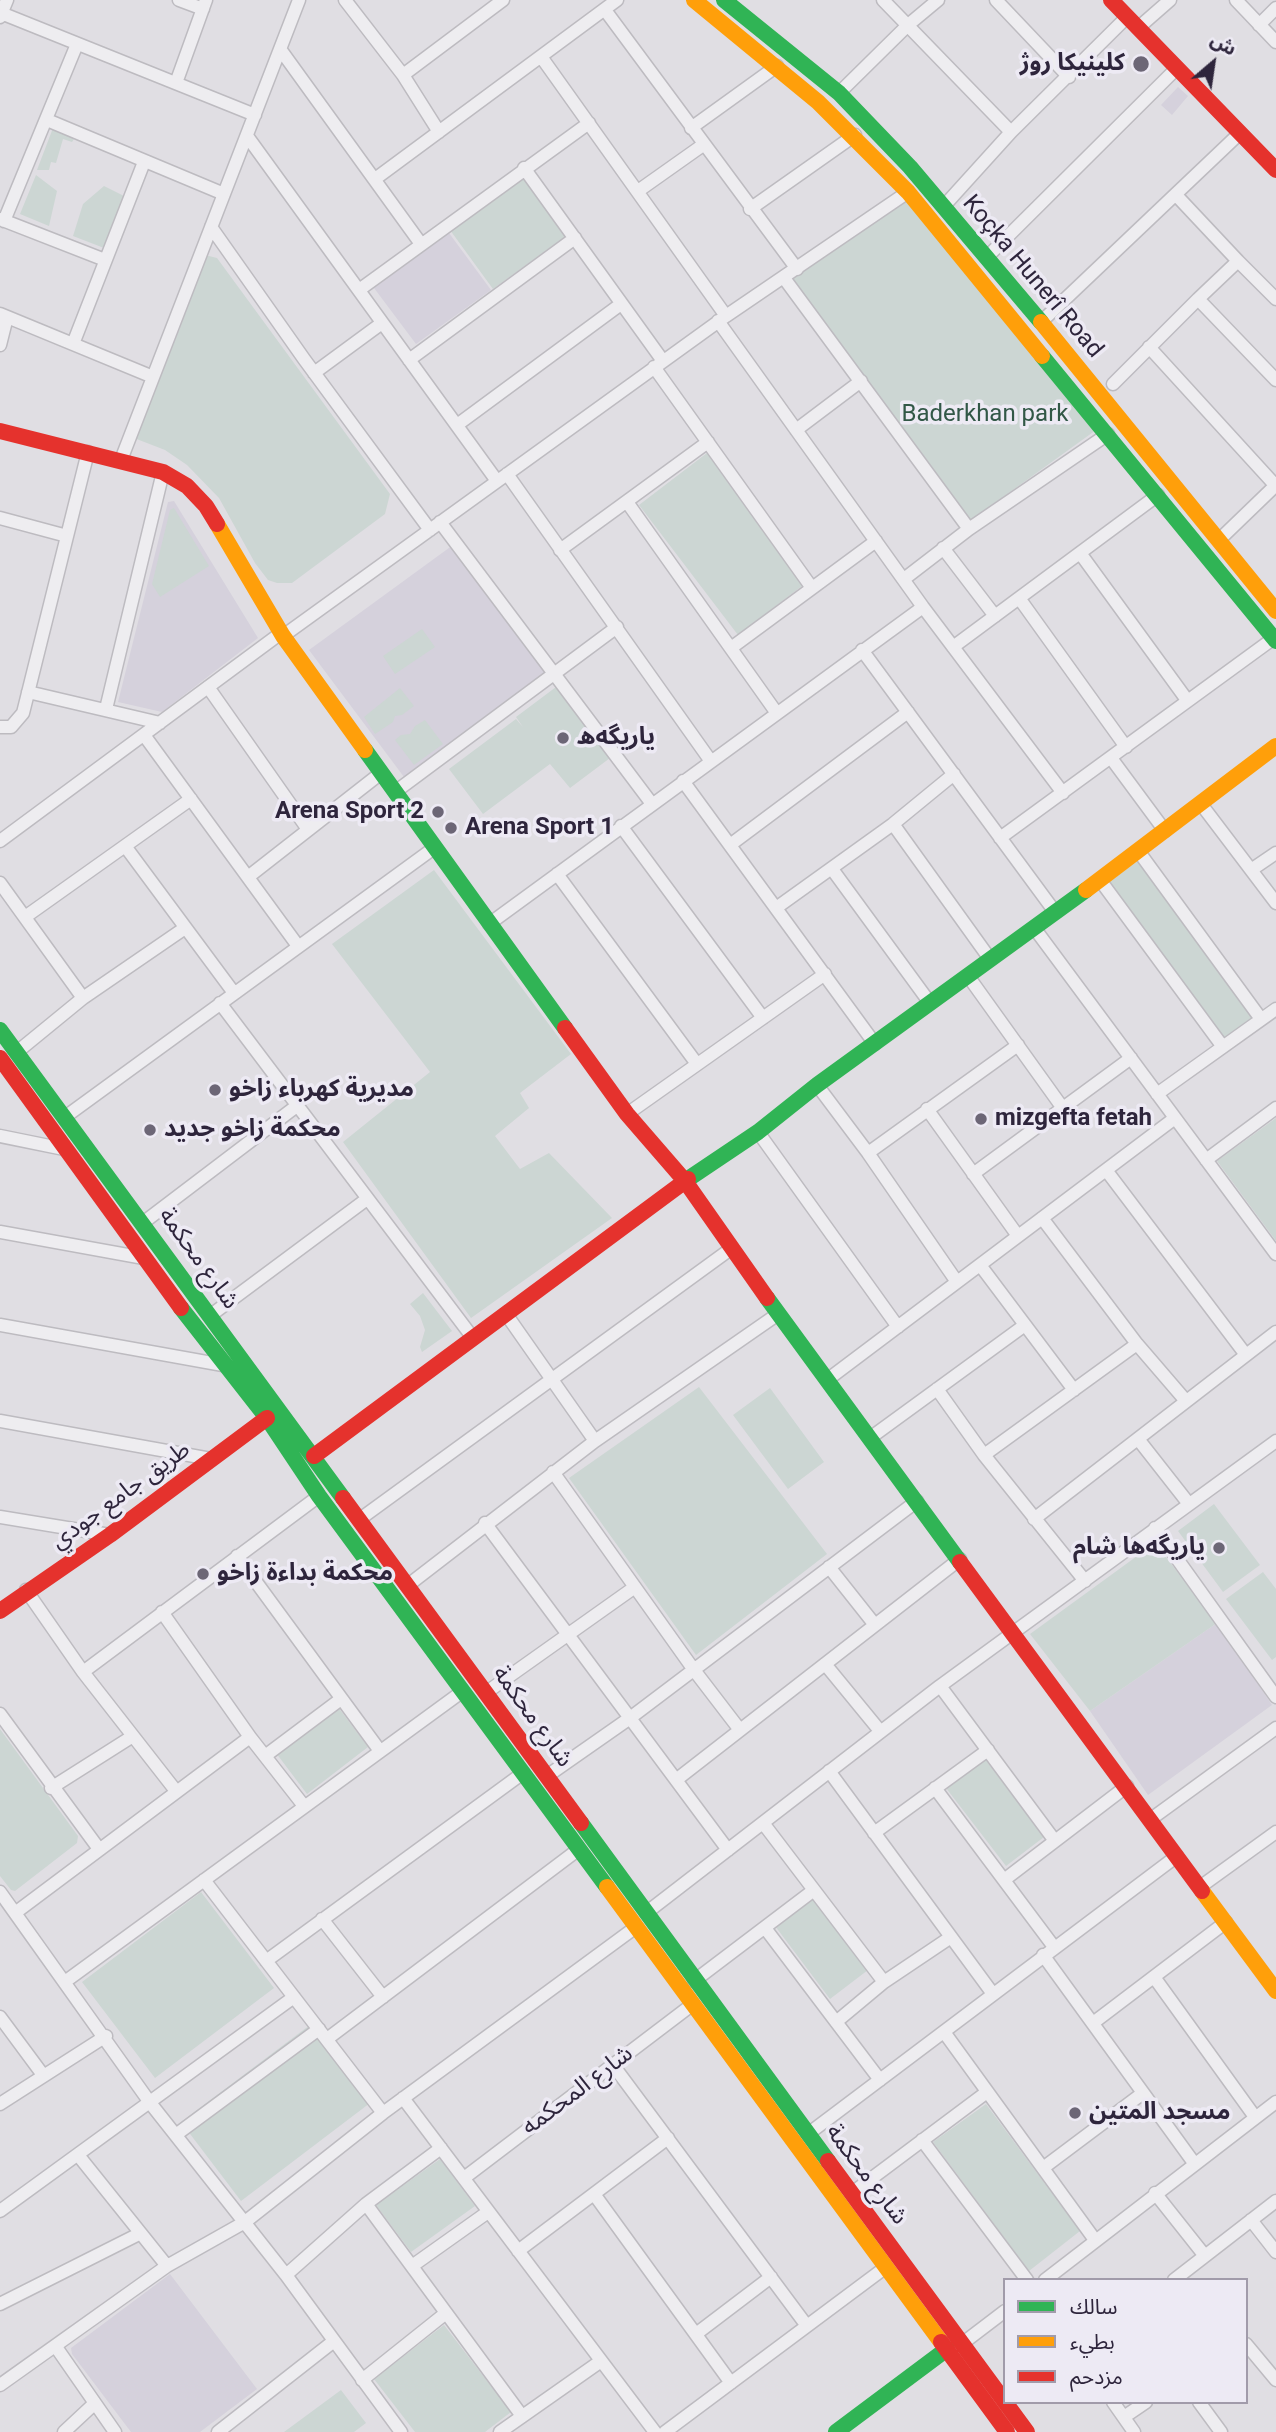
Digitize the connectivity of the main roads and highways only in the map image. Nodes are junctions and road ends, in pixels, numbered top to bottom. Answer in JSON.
{"nodes":[{"id":1,"x":694,"y":0,"type":"edge"},
{"id":2,"x":1111,"y":0,"type":"edge"},
{"id":3,"x":726,"y":1,"type":"edge"},
{"id":4,"x":893,"y":148,"type":"junction"},
{"id":5,"x":880,"y":162,"type":"junction"},
{"id":6,"x":1276,"y":170,"type":"edge"},
{"id":7,"x":0,"y":431,"type":"edge"},
{"id":8,"x":1276,"y":611,"type":"edge"},
{"id":9,"x":1275,"y":639,"type":"edge"},
{"id":10,"x":1276,"y":747,"type":"edge"},
{"id":11,"x":0,"y":1030,"type":"edge"},
{"id":12,"x":0,"y":1058,"type":"edge"},
{"id":13,"x":102,"y":1168,"type":"junction"},
{"id":14,"x":86,"y":1180,"type":"junction"},
{"id":15,"x":685,"y":1181,"type":"junction"},
{"id":16,"x":267,"y":1418,"type":"junction"},
{"id":17,"x":314,"y":1456,"type":"junction"},
{"id":18,"x":0,"y":1611,"type":"edge"},
{"id":19,"x":1276,"y":1991,"type":"edge"},
{"id":20,"x":738,"y":2051,"type":"junction"},
{"id":21,"x":755,"y":2075,"type":"junction"},
{"id":22,"x":947,"y":2349,"type":"junction"},
{"id":23,"x":1003,"y":2394,"type":"edge"},
{"id":24,"x":1012,"y":2405,"type":"edge"},
{"id":25,"x":1006,"y":2431,"type":"edge"},
{"id":26,"x":836,"y":2432,"type":"edge"},
{"id":27,"x":1027,"y":2432,"type":"edge"}],
"edges":[{"from":1,"to":5,"type":"main road"},
{"from":2,"to":6,"type":"main road"},
{"from":3,"to":4,"type":"main road","name":"Koçka Hunerî Road"},
{"from":4,"to":5,"type":"main road"},
{"from":4,"to":8,"type":"main road","name":"Koçka Hunerî Road"},
{"from":5,"to":9,"type":"main road"},
{"from":7,"to":15,"type":"main road"},
{"from":10,"to":15,"type":"main road"},
{"from":11,"to":13,"type":"main road","name":"شارع محكمة"},
{"from":12,"to":14,"type":"main road","name":"شارع محكمة"},
{"from":13,"to":14,"type":"main road"},
{"from":13,"to":17,"type":"main road","name":"شارع محكمة"},
{"from":14,"to":16,"type":"main road","name":"شارع محكمة"},
{"from":15,"to":17,"type":"main road"},
{"from":15,"to":19,"type":"main road"},
{"from":16,"to":18,"type":"main road","name":"طريق جامع جودي"},
{"from":16,"to":20,"type":"main road","name":"شارع محكمة"},
{"from":17,"to":20,"type":"main road","name":"شارع محكمة"},
{"from":20,"to":21,"type":"main road","name":"شارع محكمة"},
{"from":21,"to":22,"type":"main road","name":"شارع محكمة"},
{"from":21,"to":23,"type":"main road","name":"شارع محكمة"},
{"from":22,"to":25,"type":"main road","name":"شارع محكمة"},
{"from":22,"to":26,"type":"main road"},
{"from":24,"to":27,"type":"main road","name":"شارع محكمة"}]}
